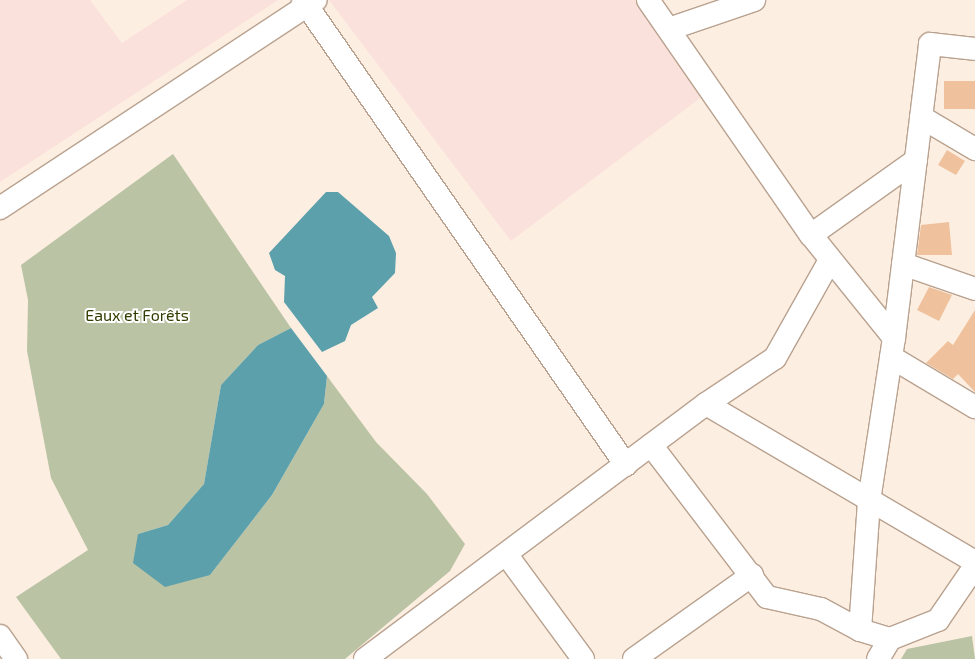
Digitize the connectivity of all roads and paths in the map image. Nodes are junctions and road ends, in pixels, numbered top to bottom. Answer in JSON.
{"nodes":[{"id":1,"x":648,"y":0,"type":"edge"},
{"id":2,"x":754,"y":0,"type":"edge"},
{"id":3,"x":309,"y":2,"type":"edge"},
{"id":4,"x":669,"y":29,"type":"junction"},
{"id":5,"x":975,"y":49,"type":"edge"},
{"id":6,"x":921,"y":117,"type":"junction"},
{"id":7,"x":975,"y":149,"type":"edge"},
{"id":8,"x":916,"y":160,"type":"junction"},
{"id":9,"x":0,"y":208,"type":"edge"},
{"id":10,"x":811,"y":235,"type":"junction"},
{"id":11,"x":830,"y":260,"type":"junction"},
{"id":12,"x":903,"y":264,"type":"junction"},
{"id":13,"x":975,"y":289,"type":"edge"},
{"id":14,"x":893,"y":347,"type":"junction"},
{"id":15,"x":706,"y":404,"type":"junction"},
{"id":16,"x":975,"y":407,"type":"edge"},
{"id":17,"x":651,"y":445,"type":"junction"},
{"id":18,"x":626,"y":465,"type":"junction"},
{"id":19,"x":869,"y":501,"type":"junction"},
{"id":20,"x":506,"y":554,"type":"junction"},
{"id":21,"x":975,"y":562,"type":"edge"},
{"id":22,"x":975,"y":566,"type":"edge"},
{"id":23,"x":752,"y":575,"type":"junction"},
{"id":24,"x":860,"y":630,"type":"junction"},
{"id":25,"x":0,"y":636,"type":"edge"},
{"id":26,"x":890,"y":639,"type":"junction"},
{"id":27,"x":16,"y":659,"type":"edge"},
{"id":28,"x":365,"y":659,"type":"edge"},
{"id":29,"x":583,"y":659,"type":"edge"},
{"id":30,"x":634,"y":659,"type":"edge"},
{"id":31,"x":878,"y":659,"type":"edge"}],
"edges":[{"from":1,"to":4,"type":"street"},
{"from":2,"to":4,"type":"street"},
{"from":3,"to":9,"type":"street"},
{"from":3,"to":18,"type":"street"},
{"from":4,"to":10,"type":"street"},
{"from":5,"to":6,"type":"street"},
{"from":6,"to":7,"type":"street"},
{"from":6,"to":8,"type":"street"},
{"from":8,"to":10,"type":"street"},
{"from":8,"to":12,"type":"street"},
{"from":10,"to":11,"type":"street"},
{"from":11,"to":14,"type":"street"},
{"from":11,"to":15,"type":"street"},
{"from":12,"to":13,"type":"street"},
{"from":12,"to":14,"type":"street"},
{"from":14,"to":16,"type":"street"},
{"from":14,"to":19,"type":"street"},
{"from":15,"to":17,"type":"street"},
{"from":15,"to":19,"type":"street"},
{"from":17,"to":18,"type":"street"},
{"from":17,"to":23,"type":"street"},
{"from":18,"to":20,"type":"street"},
{"from":19,"to":21,"type":"street"},
{"from":19,"to":24,"type":"street"},
{"from":20,"to":28,"type":"street"},
{"from":20,"to":29,"type":"street"},
{"from":22,"to":26,"type":"street"},
{"from":23,"to":24,"type":"street"},
{"from":23,"to":30,"type":"street"},
{"from":24,"to":26,"type":"street"},
{"from":25,"to":27,"type":"street"},
{"from":26,"to":31,"type":"street"}]}
